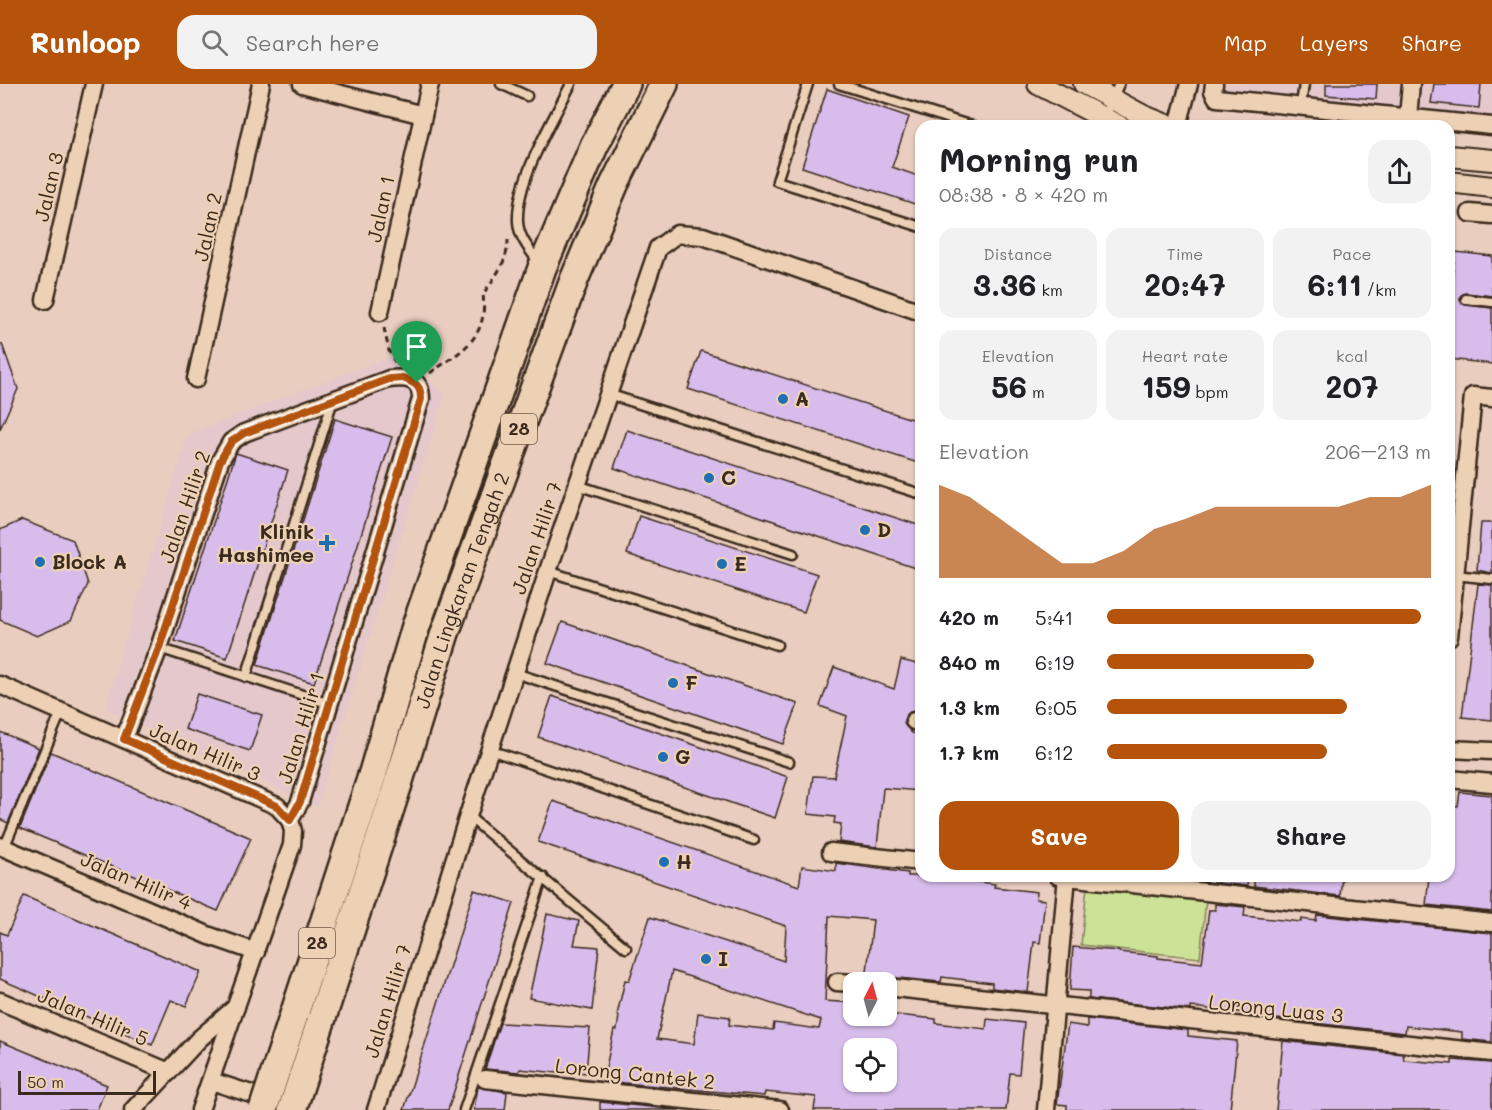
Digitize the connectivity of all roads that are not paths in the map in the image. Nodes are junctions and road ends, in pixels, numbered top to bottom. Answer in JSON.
{"nodes":[{"id":1,"x":94,"y":84,"type":"edge"},
{"id":2,"x":261,"y":84,"type":"edge"},
{"id":3,"x":302,"y":84,"type":"edge"},
{"id":4,"x":430,"y":84,"type":"edge"},
{"id":5,"x":501,"y":84,"type":"edge"},
{"id":6,"x":571,"y":84,"type":"edge"},
{"id":7,"x":626,"y":84,"type":"edge"},
{"id":8,"x":673,"y":84,"type":"edge"},
{"id":9,"x":808,"y":84,"type":"edge"},
{"id":10,"x":839,"y":84,"type":"edge"},
{"id":11,"x":1038,"y":84,"type":"edge"},
{"id":12,"x":1084,"y":84,"type":"edge"},
{"id":13,"x":1189,"y":84,"type":"edge"},
{"id":14,"x":1214,"y":84,"type":"edge"},
{"id":15,"x":1304,"y":84,"type":"edge"},
{"id":16,"x":1411,"y":84,"type":"edge"},
{"id":17,"x":1116,"y":91,"type":"edge"},
{"id":18,"x":659,"y":94,"type":"edge"},
{"id":19,"x":527,"y":96,"type":"dead end"},
{"id":20,"x":1301,"y":105,"type":"junction"},
{"id":21,"x":423,"y":115,"type":"junction"},
{"id":22,"x":1408,"y":117,"type":"junction"},
{"id":23,"x":953,"y":120,"type":"edge"},
{"id":24,"x":1100,"y":120,"type":"edge"},
{"id":25,"x":1108,"y":120,"type":"edge"},
{"id":26,"x":1154,"y":120,"type":"edge"},
{"id":27,"x":1180,"y":120,"type":"edge"},
{"id":28,"x":1436,"y":120,"type":"edge"},
{"id":29,"x":1455,"y":122,"type":"edge"},
{"id":30,"x":1492,"y":126,"type":"edge"},
{"id":31,"x":1455,"y":157,"type":"edge"},
{"id":32,"x":1492,"y":160,"type":"edge"},
{"id":33,"x":1455,"y":183,"type":"edge"},
{"id":34,"x":1492,"y":187,"type":"edge"},
{"id":35,"x":1470,"y":213,"type":"dead end"},
{"id":36,"x":1492,"y":215,"type":"edge"},
{"id":37,"x":915,"y":225,"type":"edge"},
{"id":38,"x":542,"y":268,"type":"junction"},
{"id":39,"x":1466,"y":299,"type":"dead end"},
{"id":40,"x":45,"y":300,"type":"dead end"},
{"id":41,"x":1492,"y":302,"type":"edge"},
{"id":42,"x":915,"y":310,"type":"edge"},
{"id":43,"x":380,"y":312,"type":"road end"},
{"id":44,"x":196,"y":379,"type":"dead end"},
{"id":45,"x":410,"y":380,"type":"joint"},
{"id":46,"x":608,"y":394,"type":"junction"},
{"id":47,"x":1492,"y":398,"type":"edge"},
{"id":48,"x":333,"y":399,"type":"junction"},
{"id":49,"x":577,"y":485,"type":"junction"},
{"id":50,"x":915,"y":492,"type":"edge"},
{"id":51,"x":1455,"y":549,"type":"edge"},
{"id":52,"x":793,"y":554,"type":"dead end"},
{"id":53,"x":548,"y":571,"type":"junction"},
{"id":54,"x":1455,"y":575,"type":"edge"},
{"id":55,"x":1492,"y":579,"type":"edge"},
{"id":56,"x":777,"y":645,"type":"dead end"},
{"id":57,"x":159,"y":648,"type":"junction"},
{"id":58,"x":515,"y":673,"type":"junction"},
{"id":59,"x":246,"y":677,"type":"junction"},
{"id":60,"x":0,"y":685,"type":"edge"},
{"id":61,"x":330,"y":704,"type":"junction"},
{"id":62,"x":61,"y":711,"type":"junction"},
{"id":63,"x":124,"y":739,"type":"junction"},
{"id":64,"x":1455,"y":749,"type":"edge"},
{"id":65,"x":490,"y":750,"type":"junction"},
{"id":66,"x":1492,"y":751,"type":"edge"},
{"id":67,"x":789,"y":762,"type":"dead end"},
{"id":68,"x":1455,"y":780,"type":"edge"},
{"id":69,"x":1492,"y":783,"type":"edge"},
{"id":70,"x":468,"y":816,"type":"junction"},
{"id":71,"x":290,"y":820,"type":"junction"},
{"id":72,"x":754,"y":840,"type":"dead end"},
{"id":73,"x":2,"y":847,"type":"edge"},
{"id":74,"x":831,"y":852,"type":"dead end"},
{"id":75,"x":915,"y":861,"type":"edge"},
{"id":76,"x":543,"y":877,"type":"junction"},
{"id":77,"x":1064,"y":882,"type":"edge"},
{"id":78,"x":1120,"y":882,"type":"edge"},
{"id":79,"x":1492,"y":922,"type":"edge"},
{"id":80,"x":626,"y":948,"type":"dead end"},
{"id":81,"x":256,"y":952,"type":"junction"},
{"id":82,"x":897,"y":988,"type":"edge"},
{"id":83,"x":0,"y":1001,"type":"edge"},
{"id":84,"x":238,"y":1005,"type":"junction"},
{"id":85,"x":1056,"y":1006,"type":"junction"},
{"id":86,"x":1492,"y":1053,"type":"edge"},
{"id":87,"x":169,"y":1072,"type":"junction"},
{"id":88,"x":485,"y":1079,"type":"dead end"},
{"id":89,"x":212,"y":1082,"type":"junction"},
{"id":90,"x":133,"y":1110,"type":"edge"},
{"id":91,"x":200,"y":1110,"type":"edge"},
{"id":92,"x":263,"y":1110,"type":"edge"},
{"id":93,"x":292,"y":1110,"type":"edge"},
{"id":94,"x":301,"y":1110,"type":"edge"},
{"id":95,"x":376,"y":1110,"type":"edge"},
{"id":96,"x":464,"y":1110,"type":"edge"},
{"id":97,"x":780,"y":1110,"type":"edge"},
{"id":98,"x":1046,"y":1110,"type":"edge"}],
"edges":[{"from":1,"to":40,"type":"street","name":"Jalan 3"},
{"from":2,"to":44,"type":"street","name":"Jalan 2"},
{"from":3,"to":21,"type":"street"},
{"from":4,"to":21,"type":"street","name":"Jalan 1"},
{"from":5,"to":19,"type":"lane"},
{"from":6,"to":38,"type":"lane"},
{"from":7,"to":38,"type":"highway","name":"Jalan Lingkaran Tengah 2","number":"28"},
{"from":8,"to":18,"type":"street"},
{"from":9,"to":37,"type":"lane"},
{"from":10,"to":23,"type":"lane"},
{"from":11,"to":24,"type":"street"},
{"from":12,"to":17,"type":"street"},
{"from":13,"to":27,"type":"street"},
{"from":14,"to":20,"type":"street"},
{"from":15,"to":20,"type":"lane"},
{"from":16,"to":22,"type":"street"},
{"from":17,"to":25,"type":"lane"},
{"from":17,"to":26,"type":"street"},
{"from":18,"to":93,"type":"highway","name":"Jalan Lingkaran Tengah 2","number":"28","bridge":true},
{"from":20,"to":22,"type":"street"},
{"from":21,"to":43,"type":"street","name":"Jalan 1"},
{"from":22,"to":28,"type":"street"},
{"from":29,"to":30,"type":"street"},
{"from":31,"to":32,"type":"street"},
{"from":33,"to":34,"type":"street"},
{"from":35,"to":36,"type":"street"},
{"from":38,"to":92,"type":"highway","name":"Jalan Lingkaran Tengah 2","number":"28","bridge":true},
{"from":39,"to":41,"type":"lane"},
{"from":42,"to":46,"type":"street","name":"Jalan Hilir 7"},
{"from":45,"to":48,"type":"street","name":"Jalan Hilir 2"},
{"from":45,"to":61,"type":"street","name":"Jalan Hilir 1"},
{"from":46,"to":49,"type":"street","name":"Jalan Hilir 7"},
{"from":46,"to":50,"type":"lane"},
{"from":47,"to":51,"type":"street"},
{"from":48,"to":57,"type":"street","name":"Jalan Hilir 2"},
{"from":48,"to":59,"type":"lane"},
{"from":49,"to":52,"type":"lane"},
{"from":49,"to":53,"type":"street","name":"Jalan Hilir 7"},
{"from":53,"to":56,"type":"lane"},
{"from":53,"to":58,"type":"street","name":"Jalan Hilir 7"},
{"from":54,"to":55,"type":"lane"},
{"from":57,"to":59,"type":"lane"},
{"from":57,"to":63,"type":"street","name":"Jalan Hilir 2"},
{"from":58,"to":65,"type":"street","name":"Jalan Hilir 7"},
{"from":58,"to":67,"type":"lane"},
{"from":59,"to":61,"type":"lane"},
{"from":60,"to":62,"type":"street","name":"Jalan Hilir 3"},
{"from":61,"to":71,"type":"street","name":"Jalan Hilir 1"},
{"from":62,"to":63,"type":"street","name":"Jalan Hilir 3"},
{"from":62,"to":73,"type":"lane"},
{"from":63,"to":71,"type":"street","name":"Jalan Hilir 3"},
{"from":64,"to":66,"type":"street"},
{"from":65,"to":70,"type":"street","name":"Jalan Hilir 7"},
{"from":65,"to":72,"type":"lane"},
{"from":68,"to":69,"type":"street"},
{"from":70,"to":76,"type":"lane"},
{"from":70,"to":95,"type":"street","name":"Jalan Hilir 7"},
{"from":71,"to":81,"type":"street","name":"Jalan Hilir 1"},
{"from":73,"to":81,"type":"street","name":"Jalan Hilir 4"},
{"from":74,"to":75,"type":"street"},
{"from":76,"to":80,"type":"lane"},
{"from":76,"to":96,"type":"lane"},
{"from":77,"to":85,"type":"street"},
{"from":78,"to":79,"type":"street"},
{"from":81,"to":84,"type":"street","name":"Jalan Hilir 1"},
{"from":82,"to":85,"type":"street","name":"Lorong Luas 3"},
{"from":83,"to":87,"type":"street","name":"Jalan Hilir 5"},
{"from":84,"to":87,"type":"street"},
{"from":84,"to":89,"type":"street","name":"Jalan Hilir 1"},
{"from":85,"to":86,"type":"street","name":"Lorong Luas 3"},
{"from":85,"to":98,"type":"street"},
{"from":87,"to":90,"type":"street"},
{"from":88,"to":97,"type":"street","name":"Lorong Cantek 2"},
{"from":89,"to":91,"type":"street","name":"Jalan Hilir 1"},
{"from":89,"to":94,"type":"street"}]}
